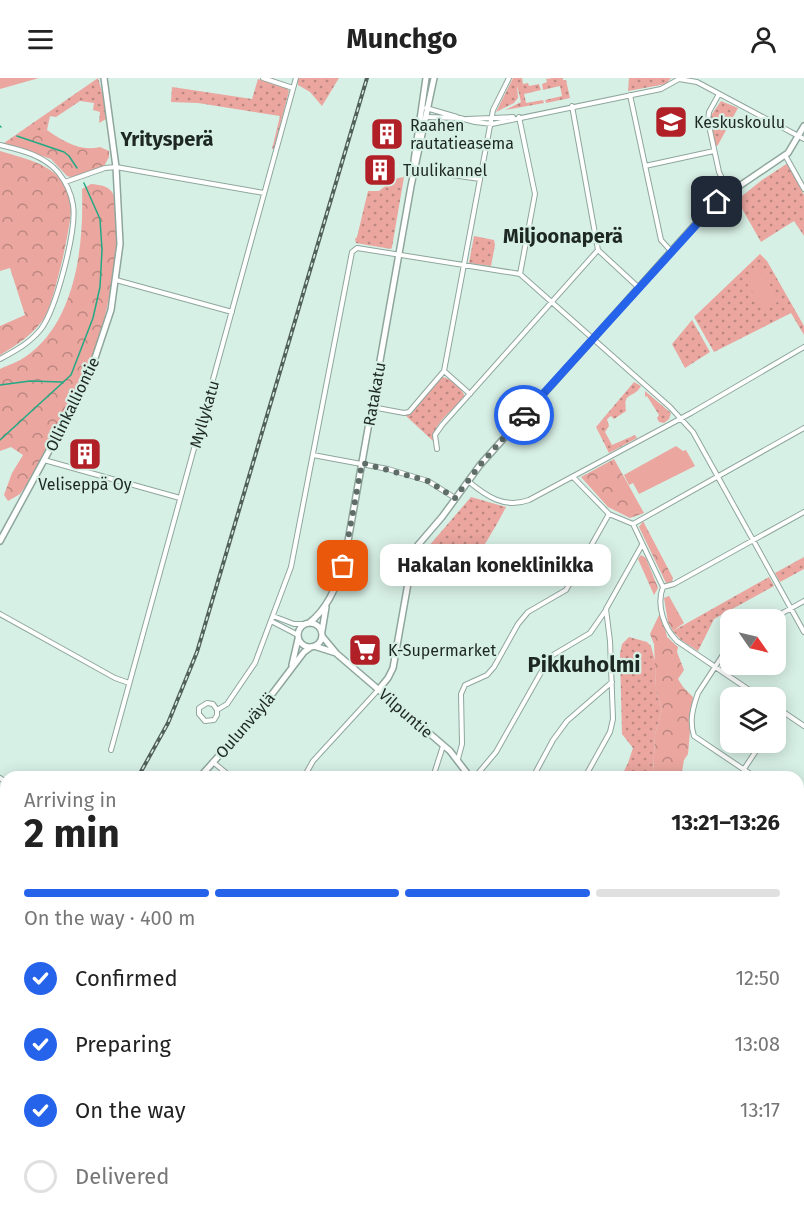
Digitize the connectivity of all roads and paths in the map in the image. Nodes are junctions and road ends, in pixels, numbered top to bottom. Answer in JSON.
{"nodes":[{"id":1,"x":104,"y":78,"type":"edge"},
{"id":2,"x":262,"y":78,"type":"edge"},
{"id":3,"x":296,"y":78,"type":"edge"},
{"id":4,"x":426,"y":78,"type":"edge"},
{"id":5,"x":434,"y":78,"type":"edge"},
{"id":6,"x":509,"y":78,"type":"edge"},
{"id":7,"x":678,"y":79,"type":"edge"},
{"id":8,"x":698,"y":80,"type":"edge"},
{"id":9,"x":293,"y":88,"type":"junction"},
{"id":10,"x":718,"y":94,"type":"junction"},
{"id":11,"x":630,"y":95,"type":"junction"},
{"id":12,"x":572,"y":106,"type":"junction"},
{"id":13,"x":422,"y":108,"type":"junction"},
{"id":14,"x":429,"y":109,"type":"junction"},
{"id":15,"x":420,"y":116,"type":"junction"},
{"id":16,"x":427,"y":117,"type":"junction"},
{"id":17,"x":517,"y":117,"type":"junction"},
{"id":18,"x":460,"y":118,"type":"junction"},
{"id":19,"x":491,"y":121,"type":"junction"},
{"id":20,"x":804,"y":126,"type":"edge"},
{"id":21,"x":801,"y":138,"type":"edge"},
{"id":22,"x":0,"y":145,"type":"edge"},
{"id":23,"x":714,"y":151,"type":"junction"},
{"id":24,"x":785,"y":155,"type":"junction"},
{"id":25,"x":645,"y":166,"type":"junction"},
{"id":26,"x":116,"y":167,"type":"junction"},
{"id":27,"x":424,"y":171,"type":"dead end"},
{"id":28,"x":480,"y":179,"type":"junction"},
{"id":29,"x":65,"y":182,"type":"junction"},
{"id":30,"x":411,"y":186,"type":"junction"},
{"id":31,"x":804,"y":189,"type":"edge"},
{"id":32,"x":264,"y":193,"type":"junction"},
{"id":33,"x":729,"y":193,"type":"junction"},
{"id":34,"x":598,"y":250,"type":"junction"},
{"id":35,"x":671,"y":251,"type":"junction"},
{"id":36,"x":399,"y":254,"type":"junction"},
{"id":37,"x":465,"y":265,"type":"junction"},
{"id":38,"x":520,"y":274,"type":"junction"},
{"id":39,"x":116,"y":280,"type":"junction"},
{"id":40,"x":638,"y":287,"type":"junction"},
{"id":41,"x":553,"y":303,"type":"junction"},
{"id":42,"x":232,"y":312,"type":"junction"},
{"id":43,"x":593,"y":339,"type":"junction"},
{"id":44,"x":804,"y":347,"type":"edge"},
{"id":45,"x":0,"y":358,"type":"edge"},
{"id":46,"x":444,"y":371,"type":"junction"},
{"id":47,"x":470,"y":394,"type":"junction"},
{"id":48,"x":372,"y":407,"type":"junction"},
{"id":49,"x":680,"y":419,"type":"junction"},
{"id":50,"x":804,"y":428,"type":"edge"},
{"id":51,"x":437,"y":449,"type":"dead end"},
{"id":52,"x":313,"y":455,"type":"junction"},
{"id":53,"x":44,"y":460,"type":"junction"},
{"id":54,"x":362,"y":463,"type":"junction"},
{"id":55,"x":718,"y":476,"type":"junction"},
{"id":56,"x":572,"y":477,"type":"junction"},
{"id":57,"x":468,"y":481,"type":"junction"},
{"id":58,"x":180,"y":498,"type":"junction"},
{"id":59,"x":455,"y":498,"type":"junction"},
{"id":60,"x":804,"y":512,"type":"edge"},
{"id":61,"x":609,"y":514,"type":"junction"},
{"id":62,"x":633,"y":524,"type":"junction"},
{"id":63,"x":753,"y":540,"type":"junction"},
{"id":64,"x":0,"y":541,"type":"edge"},
{"id":65,"x":642,"y":544,"type":"junction"},
{"id":66,"x":663,"y":587,"type":"junction"},
{"id":67,"x":329,"y":598,"type":"junction"},
{"id":68,"x":804,"y":601,"type":"edge"},
{"id":69,"x":791,"y":608,"type":"junction"},
{"id":70,"x":606,"y":609,"type":"junction"},
{"id":71,"x":786,"y":611,"type":"edge"},
{"id":72,"x":0,"y":614,"type":"edge"},
{"id":73,"x":272,"y":619,"type":"junction"},
{"id":74,"x":307,"y":624,"type":"junction"},
{"id":75,"x":804,"y":632,"type":"edge"},
{"id":76,"x":322,"y":634,"type":"junction"},
{"id":77,"x":299,"y":636,"type":"junction"},
{"id":78,"x":313,"y":646,"type":"junction"},
{"id":79,"x":338,"y":654,"type":"junction"},
{"id":80,"x":720,"y":659,"type":"edge"},
{"id":81,"x":715,"y":667,"type":"junction"},
{"id":82,"x":289,"y":672,"type":"junction"},
{"id":83,"x":612,"y":681,"type":"junction"},
{"id":84,"x":129,"y":683,"type":"junction"},
{"id":85,"x":745,"y":687,"type":"edge"},
{"id":86,"x":379,"y":689,"type":"junction"},
{"id":87,"x":217,"y":710,"type":"junction"},
{"id":88,"x":786,"y":714,"type":"edge"},
{"id":89,"x":804,"y":726,"type":"edge"},
{"id":90,"x":443,"y":746,"type":"junction"},
{"id":91,"x":111,"y":750,"type":"dead end"},
{"id":92,"x":755,"y":753,"type":"edge"},
{"id":93,"x":458,"y":759,"type":"junction"},
{"id":94,"x":213,"y":762,"type":"junction"},
{"id":95,"x":744,"y":769,"type":"junction"},
{"id":96,"x":205,"y":771,"type":"edge"},
{"id":97,"x":224,"y":771,"type":"edge"},
{"id":98,"x":307,"y":771,"type":"edge"},
{"id":99,"x":436,"y":771,"type":"edge"},
{"id":100,"x":466,"y":771,"type":"edge"},
{"id":101,"x":480,"y":771,"type":"edge"},
{"id":102,"x":536,"y":771,"type":"edge"},
{"id":103,"x":588,"y":771,"type":"edge"},
{"id":104,"x":747,"y":771,"type":"edge"}],
"edges":[{"from":1,"to":26,"type":"street","name":"Ollinkalliontie"},
{"from":2,"to":9,"type":"street"},
{"from":3,"to":9,"type":"street","name":"Myllykatu"},
{"from":4,"to":13,"type":"street","name":"Ratakatu"},
{"from":5,"to":14,"type":"street","name":"Ratakatu"},
{"from":6,"to":19,"type":"street"},
{"from":7,"to":8,"type":"street"},
{"from":7,"to":11,"type":"street"},
{"from":8,"to":10,"type":"street"},
{"from":9,"to":32,"type":"street","name":"Myllykatu"},
{"from":10,"to":21,"type":"street"},
{"from":10,"to":23,"type":"street"},
{"from":11,"to":12,"type":"street"},
{"from":11,"to":25,"type":"street"},
{"from":12,"to":17,"type":"street"},
{"from":12,"to":34,"type":"street"},
{"from":13,"to":14,"type":"street"},
{"from":13,"to":15,"type":"street","name":"Ratakatu"},
{"from":14,"to":16,"type":"street","name":"Ratakatu"},
{"from":14,"to":18,"type":"street"},
{"from":15,"to":16,"type":"street"},
{"from":15,"to":30,"type":"street","name":"Ratakatu"},
{"from":16,"to":18,"type":"street"},
{"from":16,"to":30,"type":"street","name":"Ratakatu"},
{"from":17,"to":19,"type":"street"},
{"from":17,"to":38,"type":"street"},
{"from":18,"to":19,"type":"street"},
{"from":19,"to":28,"type":"street"},
{"from":20,"to":21,"type":"street"},
{"from":21,"to":24,"type":"street"},
{"from":22,"to":29,"type":"street"},
{"from":23,"to":25,"type":"street"},
{"from":23,"to":33,"type":"street"},
{"from":24,"to":31,"type":"street"},
{"from":24,"to":33,"type":"street"},
{"from":25,"to":35,"type":"street"},
{"from":26,"to":29,"type":"street"},
{"from":26,"to":32,"type":"street"},
{"from":26,"to":39,"type":"street","name":"Ollinkalliontie"},
{"from":27,"to":28,"type":"street"},
{"from":28,"to":37,"type":"street"},
{"from":29,"to":45,"type":"street"},
{"from":30,"to":36,"type":"street","name":"Ratakatu"},
{"from":32,"to":42,"type":"street","name":"Myllykatu"},
{"from":33,"to":35,"type":"street"},
{"from":34,"to":40,"type":"street"},
{"from":34,"to":41,"type":"street"},
{"from":35,"to":40,"type":"street"},
{"from":36,"to":37,"type":"street"},
{"from":36,"to":48,"type":"street","name":"Ratakatu"},
{"from":36,"to":52,"type":"street"},
{"from":37,"to":38,"type":"street"},
{"from":37,"to":46,"type":"street"},
{"from":38,"to":41,"type":"street"},
{"from":39,"to":42,"type":"street"},
{"from":39,"to":53,"type":"street","name":"Ollinkalliontie"},
{"from":40,"to":43,"type":"street"},
{"from":41,"to":43,"type":"street"},
{"from":41,"to":47,"type":"street"},
{"from":42,"to":58,"type":"street","name":"Myllykatu"},
{"from":43,"to":49,"type":"street"},
{"from":43,"to":57,"type":"street"},
{"from":44,"to":49,"type":"street"},
{"from":46,"to":47,"type":"street"},
{"from":46,"to":48,"type":"street"},
{"from":47,"to":51,"type":"street"},
{"from":48,"to":54,"type":"street","name":"Ratakatu"},
{"from":49,"to":55,"type":"street"},
{"from":49,"to":56,"type":"street"},
{"from":50,"to":55,"type":"street"},
{"from":52,"to":54,"type":"street"},
{"from":52,"to":73,"type":"street"},
{"from":53,"to":58,"type":"street"},
{"from":53,"to":64,"type":"street","name":"Ollinkalliontie"},
{"from":54,"to":59,"type":"street"},
{"from":54,"to":67,"type":"street","name":"Ratakatu"},
{"from":55,"to":62,"type":"street"},
{"from":55,"to":63,"type":"street"},
{"from":56,"to":57,"type":"street"},
{"from":56,"to":61,"type":"street"},
{"from":57,"to":59,"type":"street"},
{"from":58,"to":84,"type":"street","name":"Myllykatu"},
{"from":59,"to":86,"type":"street"},
{"from":60,"to":63,"type":"street"},
{"from":61,"to":62,"type":"street"},
{"from":61,"to":93,"type":"street"},
{"from":62,"to":65,"type":"street"},
{"from":63,"to":66,"type":"street"},
{"from":63,"to":69,"type":"street"},
{"from":65,"to":66,"type":"street"},
{"from":65,"to":70,"type":"street"},
{"from":66,"to":81,"type":"street"},
{"from":67,"to":74,"type":"street","name":"Ratakatu"},
{"from":67,"to":76,"type":"street","name":"Ratakatu"},
{"from":68,"to":69,"type":"street"},
{"from":69,"to":71,"type":"street"},
{"from":69,"to":75,"type":"street"},
{"from":70,"to":83,"type":"street"},
{"from":70,"to":101,"type":"street"},
{"from":72,"to":84,"type":"street"},
{"from":73,"to":74,"type":"street"},
{"from":73,"to":77,"type":"street"},
{"from":73,"to":87,"type":"street"},
{"from":74,"to":76,"type":"street"},
{"from":74,"to":77,"type":"street"},
{"from":76,"to":78,"type":"street"},
{"from":76,"to":79,"type":"street","name":"Vilpuntie"},
{"from":77,"to":78,"type":"street"},
{"from":77,"to":82,"type":"street","name":"Oulunväylä"},
{"from":78,"to":79,"type":"street","name":"Vilpuntie"},
{"from":78,"to":82,"type":"street","name":"Oulunväylä"},
{"from":79,"to":86,"type":"street","name":"Vilpuntie"},
{"from":80,"to":81,"type":"street"},
{"from":81,"to":85,"type":"street"},
{"from":81,"to":95,"type":"street"},
{"from":82,"to":94,"type":"street","name":"Oulunväylä"},
{"from":83,"to":102,"type":"street"},
{"from":83,"to":103,"type":"street"},
{"from":84,"to":91,"type":"street","name":"Myllykatu"},
{"from":86,"to":90,"type":"street","name":"Vilpuntie"},
{"from":86,"to":98,"type":"street"},
{"from":87,"to":87,"type":"street"},
{"from":88,"to":89,"type":"street"},
{"from":90,"to":93,"type":"street","name":"Vilpuntie"},
{"from":90,"to":99,"type":"street"},
{"from":92,"to":95,"type":"street"},
{"from":93,"to":100,"type":"street","name":"Vilpuntie"},
{"from":94,"to":96,"type":"street","name":"Oulunväylä"},
{"from":94,"to":97,"type":"street"},
{"from":95,"to":104,"type":"street"}]}
